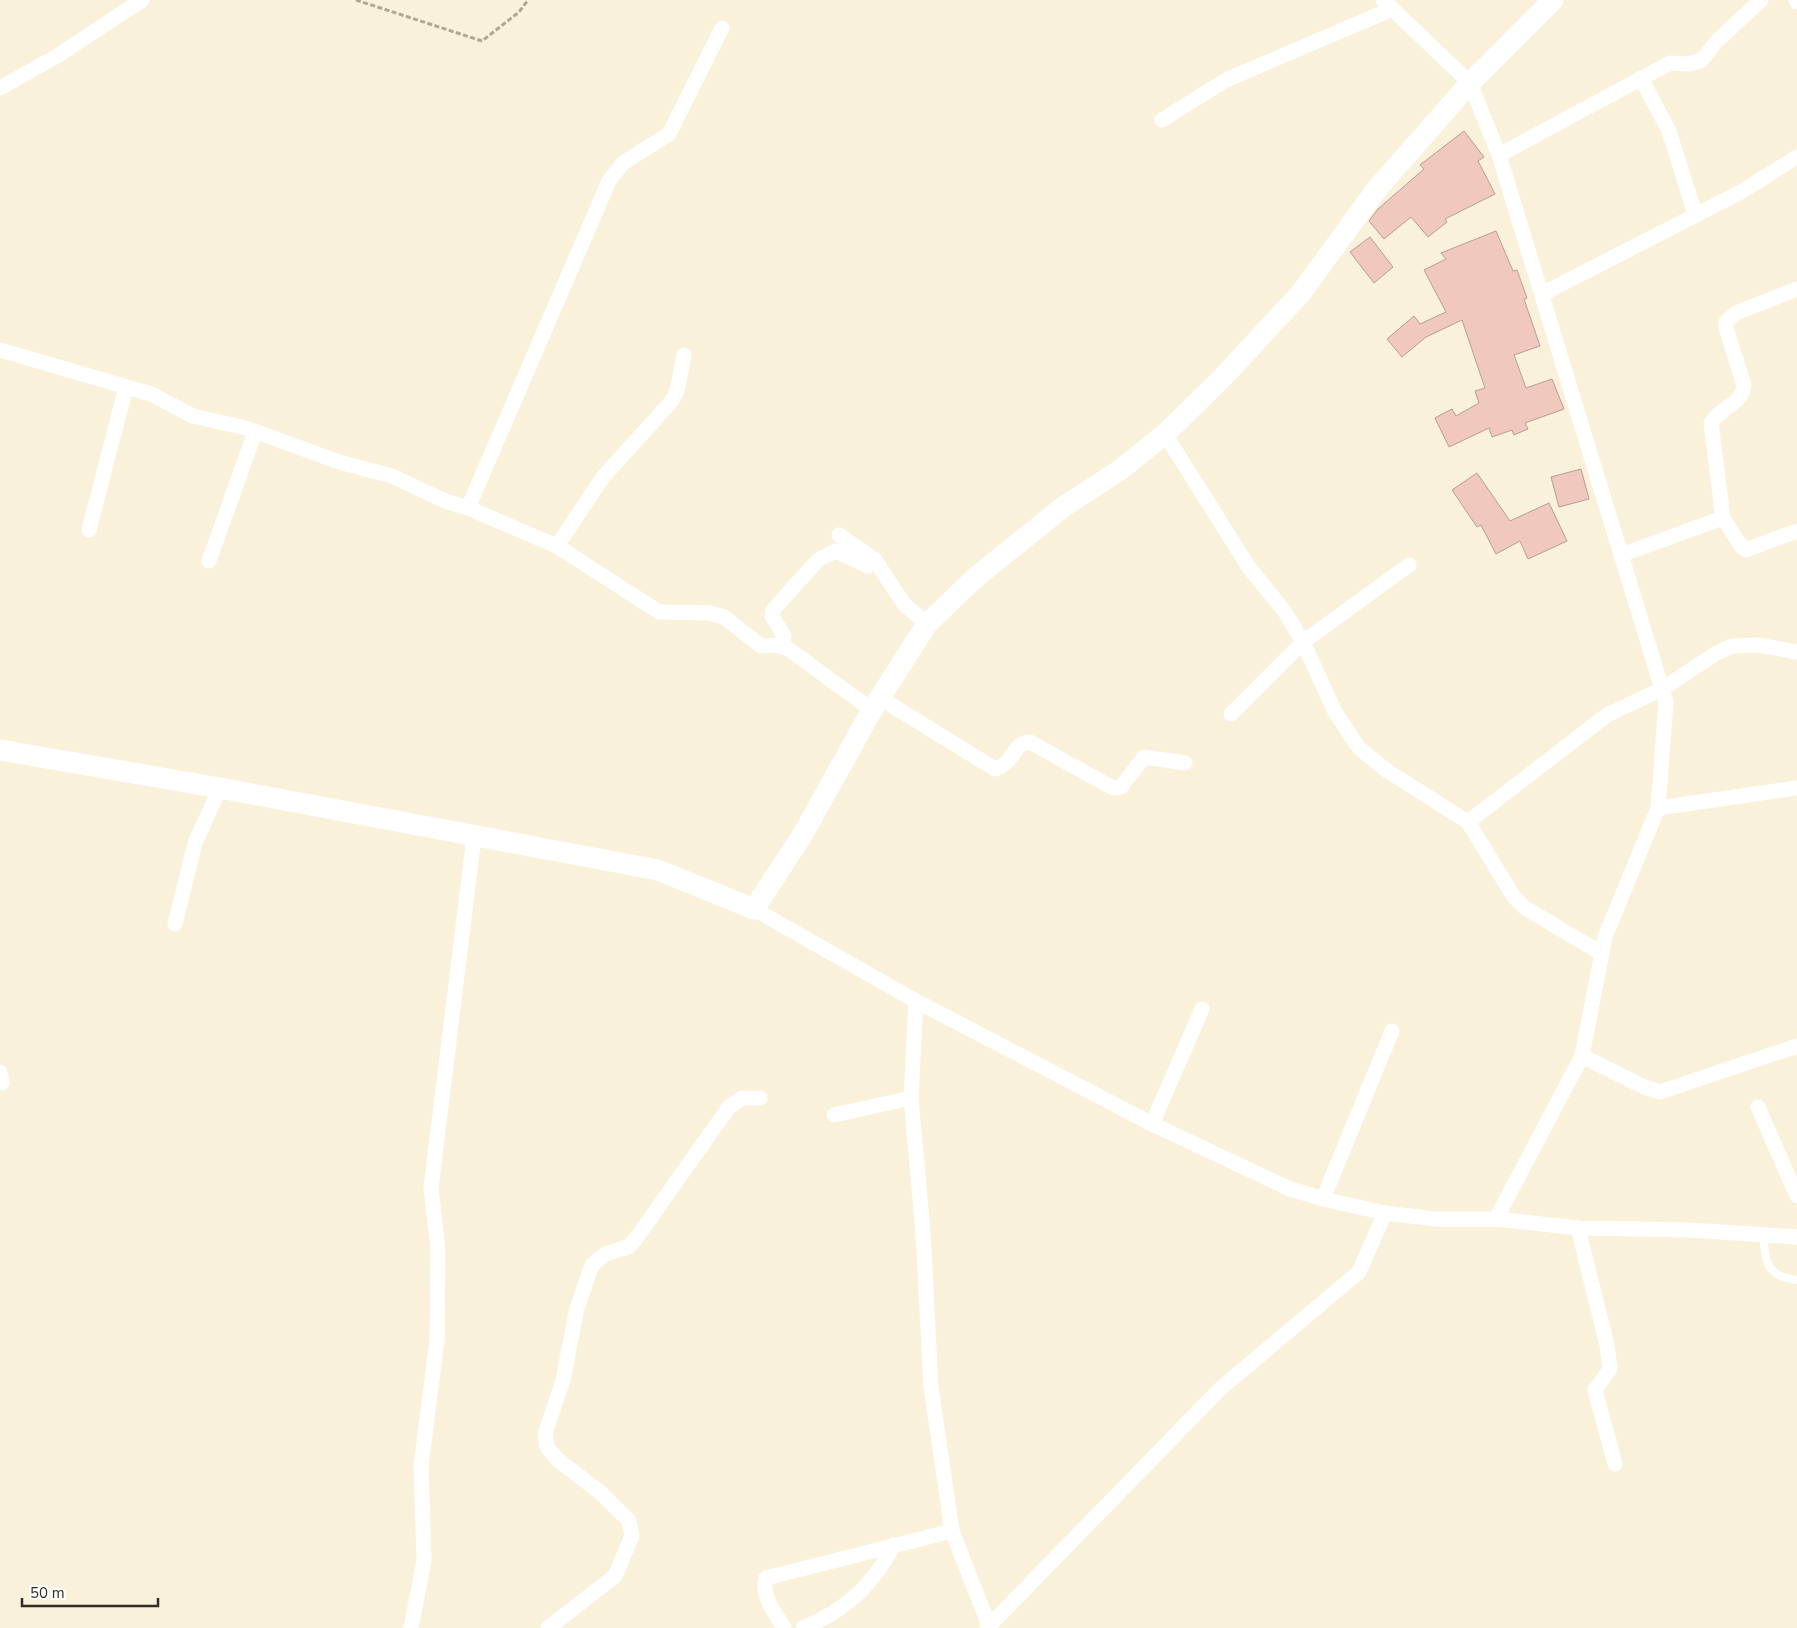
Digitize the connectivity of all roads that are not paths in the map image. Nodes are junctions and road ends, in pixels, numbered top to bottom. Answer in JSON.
{"nodes":[{"id":1,"x":142,"y":0,"type":"edge"},
{"id":2,"x":1553,"y":0,"type":"edge"},
{"id":3,"x":1761,"y":0,"type":"edge"},
{"id":4,"x":1388,"y":4,"type":"edge"},
{"id":5,"x":722,"y":28,"type":"dead end"},
{"id":6,"x":1641,"y":78,"type":"junction"},
{"id":7,"x":1470,"y":83,"type":"junction"},
{"id":8,"x":0,"y":88,"type":"edge"},
{"id":9,"x":1162,"y":120,"type":"dead end"},
{"id":10,"x":1499,"y":155,"type":"junction"},
{"id":11,"x":1797,"y":157,"type":"edge"},
{"id":12,"x":1696,"y":214,"type":"junction"},
{"id":13,"x":1797,"y":289,"type":"edge"},
{"id":14,"x":1542,"y":294,"type":"junction"},
{"id":15,"x":0,"y":350,"type":"edge"},
{"id":16,"x":684,"y":355,"type":"dead end"},
{"id":17,"x":126,"y":387,"type":"junction"},
{"id":18,"x":255,"y":432,"type":"junction"},
{"id":19,"x":1165,"y":434,"type":"junction"},
{"id":20,"x":468,"y":508,"type":"junction"},
{"id":21,"x":1723,"y":518,"type":"junction"},
{"id":22,"x":89,"y":530,"type":"dead end"},
{"id":23,"x":1797,"y":531,"type":"edge"},
{"id":24,"x":840,"y":535,"type":"dead end"},
{"id":25,"x":557,"y":546,"type":"junction"},
{"id":26,"x":1621,"y":555,"type":"junction"},
{"id":27,"x":875,"y":560,"type":"junction"},
{"id":28,"x":209,"y":561,"type":"dead end"},
{"id":29,"x":1409,"y":565,"type":"dead end"},
{"id":30,"x":927,"y":624,"type":"junction"},
{"id":31,"x":1303,"y":642,"type":"junction"},
{"id":32,"x":782,"y":647,"type":"junction"},
{"id":33,"x":1797,"y":652,"type":"edge"},
{"id":34,"x":1662,"y":689,"type":"junction"},
{"id":35,"x":876,"y":704,"type":"junction"},
{"id":36,"x":1231,"y":714,"type":"dead end"},
{"id":37,"x":0,"y":750,"type":"edge"},
{"id":38,"x":1185,"y":763,"type":"dead end"},
{"id":39,"x":220,"y":788,"type":"junction"},
{"id":40,"x":1797,"y":788,"type":"edge"},
{"id":41,"x":1658,"y":808,"type":"junction"},
{"id":42,"x":1468,"y":822,"type":"junction"},
{"id":43,"x":474,"y":837,"type":"junction"},
{"id":44,"x":754,"y":909,"type":"junction"},
{"id":45,"x":175,"y":924,"type":"dead end"},
{"id":46,"x":1601,"y":953,"type":"junction"},
{"id":47,"x":916,"y":1001,"type":"junction"},
{"id":48,"x":1202,"y":1009,"type":"dead end"},
{"id":49,"x":1392,"y":1031,"type":"dead end"},
{"id":50,"x":1797,"y":1046,"type":"edge"},
{"id":51,"x":1582,"y":1056,"type":"junction"},
{"id":52,"x":760,"y":1098,"type":"dead end"},
{"id":53,"x":911,"y":1098,"type":"junction"},
{"id":54,"x":1758,"y":1107,"type":"dead end"},
{"id":55,"x":834,"y":1115,"type":"dead end"},
{"id":56,"x":1152,"y":1124,"type":"junction"},
{"id":57,"x":1797,"y":1196,"type":"edge"},
{"id":58,"x":1323,"y":1199,"type":"junction"},
{"id":59,"x":1385,"y":1213,"type":"junction"},
{"id":60,"x":1496,"y":1219,"type":"junction"},
{"id":61,"x":1578,"y":1228,"type":"junction"},
{"id":62,"x":1763,"y":1234,"type":"junction"},
{"id":63,"x":1797,"y":1237,"type":"edge"},
{"id":64,"x":1797,"y":1280,"type":"edge"},
{"id":65,"x":1615,"y":1464,"type":"dead end"},
{"id":66,"x":952,"y":1531,"type":"junction"},
{"id":67,"x":894,"y":1545,"type":"junction"},
{"id":68,"x":989,"y":1627,"type":"edge"},
{"id":69,"x":411,"y":1628,"type":"edge"},
{"id":70,"x":548,"y":1628,"type":"edge"},
{"id":71,"x":784,"y":1628,"type":"edge"},
{"id":72,"x":803,"y":1628,"type":"edge"}],
"edges":[{"from":1,"to":8,"type":"street"},
{"from":2,"to":7,"type":"street"},
{"from":3,"to":6,"type":"street"},
{"from":4,"to":7,"type":"street"},
{"from":4,"to":9,"type":"street"},
{"from":5,"to":20,"type":"street"},
{"from":6,"to":10,"type":"street"},
{"from":6,"to":12,"type":"street"},
{"from":7,"to":10,"type":"street"},
{"from":7,"to":19,"type":"street"},
{"from":10,"to":14,"type":"street"},
{"from":11,"to":12,"type":"street"},
{"from":12,"to":14,"type":"street"},
{"from":13,"to":21,"type":"street"},
{"from":14,"to":26,"type":"street"},
{"from":15,"to":17,"type":"street"},
{"from":16,"to":25,"type":"street"},
{"from":17,"to":18,"type":"street"},
{"from":17,"to":22,"type":"street"},
{"from":18,"to":20,"type":"street"},
{"from":18,"to":28,"type":"street"},
{"from":19,"to":30,"type":"street"},
{"from":19,"to":31,"type":"street"},
{"from":20,"to":25,"type":"street"},
{"from":21,"to":23,"type":"street"},
{"from":21,"to":26,"type":"street"},
{"from":24,"to":27,"type":"street"},
{"from":25,"to":32,"type":"street"},
{"from":26,"to":34,"type":"street"},
{"from":27,"to":30,"type":"street"},
{"from":27,"to":32,"type":"street"},
{"from":29,"to":31,"type":"street"},
{"from":30,"to":35,"type":"street"},
{"from":31,"to":36,"type":"street"},
{"from":31,"to":42,"type":"street"},
{"from":32,"to":35,"type":"street"},
{"from":33,"to":34,"type":"street"},
{"from":34,"to":41,"type":"street"},
{"from":34,"to":42,"type":"street"},
{"from":35,"to":38,"type":"street"},
{"from":35,"to":44,"type":"street"},
{"from":37,"to":39,"type":"street"},
{"from":39,"to":43,"type":"street"},
{"from":39,"to":45,"type":"street"},
{"from":40,"to":41,"type":"street"},
{"from":41,"to":46,"type":"street"},
{"from":42,"to":46,"type":"street"},
{"from":43,"to":44,"type":"street"},
{"from":43,"to":69,"type":"street"},
{"from":44,"to":47,"type":"street"},
{"from":46,"to":51,"type":"street"},
{"from":47,"to":53,"type":"street"},
{"from":47,"to":56,"type":"street"},
{"from":48,"to":56,"type":"street"},
{"from":49,"to":58,"type":"street"},
{"from":50,"to":51,"type":"street"},
{"from":51,"to":60,"type":"street"},
{"from":52,"to":70,"type":"street"},
{"from":53,"to":55,"type":"street"},
{"from":53,"to":66,"type":"street"},
{"from":54,"to":57,"type":"street"},
{"from":56,"to":58,"type":"street"},
{"from":58,"to":59,"type":"street"},
{"from":59,"to":60,"type":"street"},
{"from":59,"to":68,"type":"street"},
{"from":60,"to":61,"type":"street"},
{"from":61,"to":62,"type":"street"},
{"from":61,"to":65,"type":"street"},
{"from":62,"to":63,"type":"street"},
{"from":62,"to":64,"type":"lane"},
{"from":66,"to":67,"type":"street"},
{"from":66,"to":68,"type":"street"},
{"from":67,"to":71,"type":"street"},
{"from":67,"to":72,"type":"street"}]}
